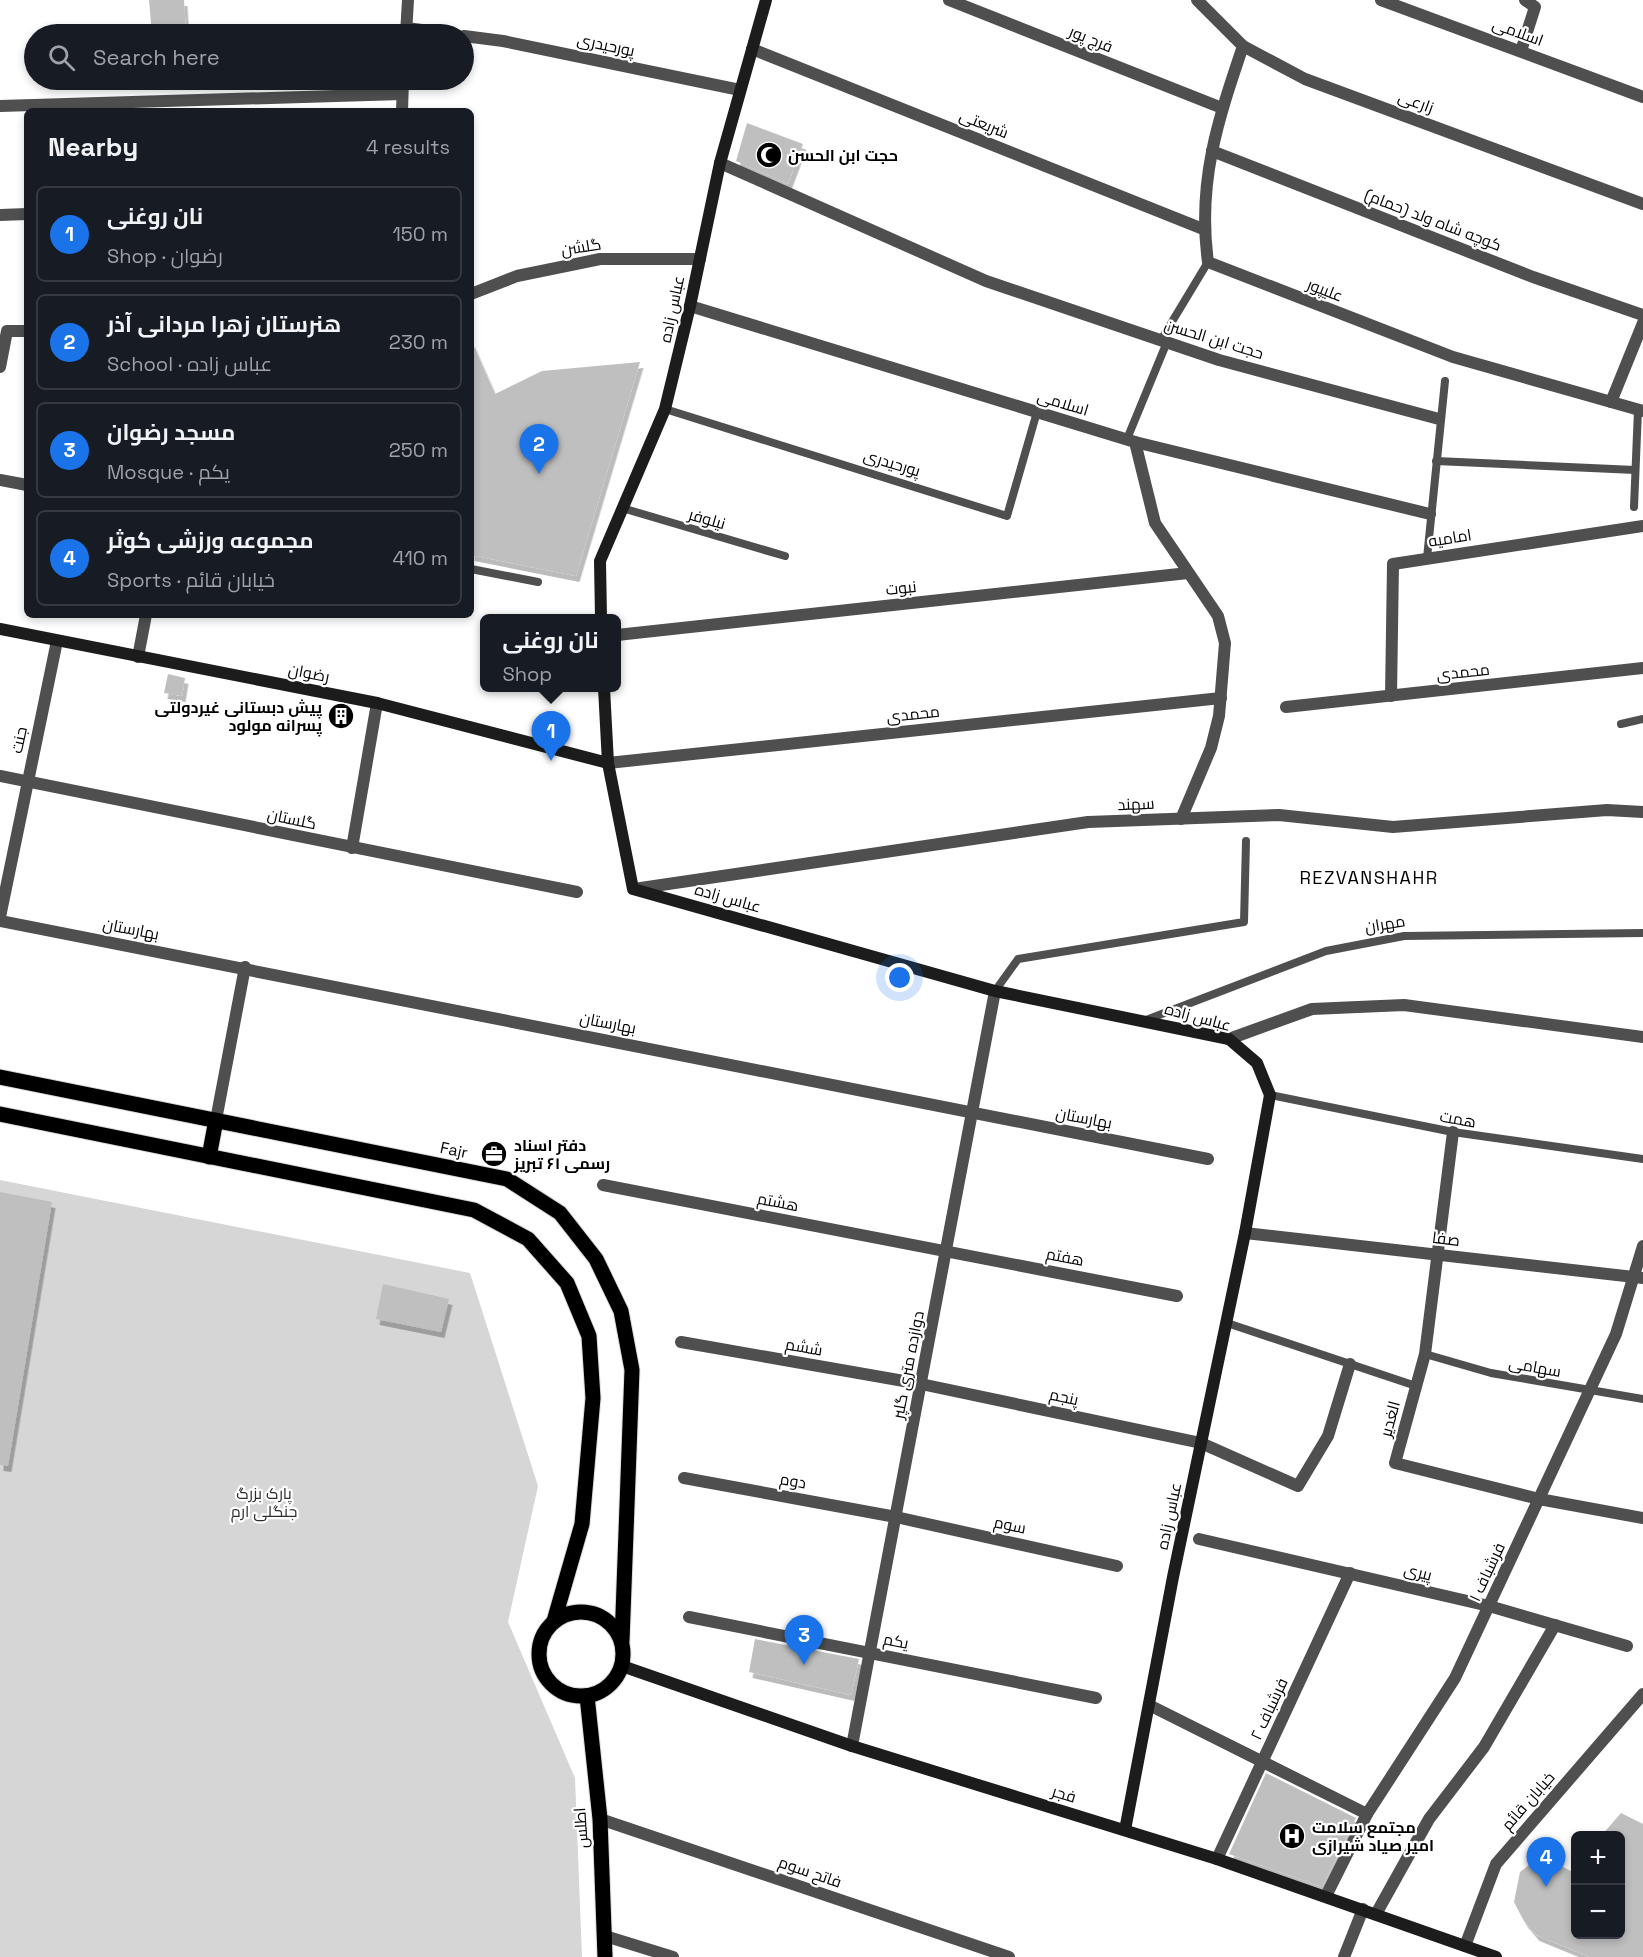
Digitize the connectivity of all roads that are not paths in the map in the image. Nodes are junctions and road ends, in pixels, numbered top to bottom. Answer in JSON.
{"nodes":[{"id":1,"x":408,"y":0,"type":"edge"},
{"id":2,"x":766,"y":0,"type":"edge"},
{"id":3,"x":949,"y":0,"type":"edge"},
{"id":4,"x":1197,"y":0,"type":"edge"},
{"id":5,"x":1382,"y":0,"type":"edge"},
{"id":6,"x":1525,"y":0,"type":"edge"},
{"id":7,"x":406,"y":24,"type":"edge"},
{"id":8,"x":474,"y":37,"type":"edge"},
{"id":9,"x":1243,"y":46,"type":"junction"},
{"id":10,"x":752,"y":49,"type":"junction"},
{"id":11,"x":1521,"y":51,"type":"junction"},
{"id":12,"x":402,"y":90,"type":"edge"},
{"id":13,"x":740,"y":90,"type":"junction"},
{"id":14,"x":402,"y":94,"type":"junction"},
{"id":15,"x":1643,"y":97,"type":"edge"},
{"id":16,"x":0,"y":106,"type":"edge"},
{"id":17,"x":402,"y":108,"type":"edge"},
{"id":18,"x":1222,"y":108,"type":"junction"},
{"id":19,"x":1212,"y":151,"type":"junction"},
{"id":20,"x":720,"y":163,"type":"junction"},
{"id":21,"x":1643,"y":204,"type":"edge"},
{"id":22,"x":24,"y":214,"type":"edge"},
{"id":23,"x":0,"y":215,"type":"edge"},
{"id":24,"x":1203,"y":229,"type":"junction"},
{"id":25,"x":699,"y":259,"type":"junction"},
{"id":26,"x":1208,"y":262,"type":"junction"},
{"id":27,"x":474,"y":293,"type":"edge"},
{"id":28,"x":690,"y":306,"type":"junction"},
{"id":29,"x":1643,"y":315,"type":"edge"},
{"id":30,"x":1643,"y":323,"type":"edge"},
{"id":31,"x":24,"y":331,"type":"edge"},
{"id":32,"x":1164,"y":341,"type":"junction"},
{"id":33,"x":0,"y":367,"type":"edge"},
{"id":34,"x":1445,"y":381,"type":"dead end"},
{"id":35,"x":1611,"y":402,"type":"junction"},
{"id":36,"x":665,"y":409,"type":"junction"},
{"id":37,"x":1641,"y":410,"type":"edge"},
{"id":38,"x":1037,"y":412,"type":"junction"},
{"id":39,"x":1439,"y":419,"type":"junction"},
{"id":40,"x":1131,"y":441,"type":"junction"},
{"id":41,"x":1436,"y":461,"type":"junction"},
{"id":42,"x":1635,"y":470,"type":"junction"},
{"id":43,"x":0,"y":480,"type":"edge"},
{"id":44,"x":24,"y":484,"type":"edge"},
{"id":45,"x":1634,"y":507,"type":"dead end"},
{"id":46,"x":622,"y":508,"type":"junction"},
{"id":47,"x":1430,"y":514,"type":"junction"},
{"id":48,"x":1643,"y":526,"type":"edge"},
{"id":49,"x":785,"y":556,"type":"dead end"},
{"id":50,"x":1427,"y":558,"type":"junction"},
{"id":51,"x":474,"y":570,"type":"edge"},
{"id":52,"x":1188,"y":573,"type":"junction"},
{"id":53,"x":538,"y":582,"type":"dead end"},
{"id":54,"x":601,"y":614,"type":"edge"},
{"id":55,"x":145,"y":618,"type":"edge"},
{"id":56,"x":0,"y":629,"type":"edge"},
{"id":57,"x":621,"y":635,"type":"edge"},
{"id":58,"x":57,"y":641,"type":"junction"},
{"id":59,"x":138,"y":657,"type":"junction"},
{"id":60,"x":1643,"y":668,"type":"edge"},
{"id":61,"x":604,"y":692,"type":"edge"},
{"id":62,"x":1391,"y":696,"type":"junction"},
{"id":63,"x":1221,"y":698,"type":"junction"},
{"id":64,"x":377,"y":703,"type":"junction"},
{"id":65,"x":1286,"y":707,"type":"dead end"},
{"id":66,"x":1643,"y":719,"type":"edge"},
{"id":67,"x":1621,"y":724,"type":"dead end"},
{"id":68,"x":608,"y":763,"type":"junction"},
{"id":69,"x":0,"y":776,"type":"edge"},
{"id":70,"x":27,"y":782,"type":"junction"},
{"id":71,"x":1643,"y":812,"type":"edge"},
{"id":72,"x":1181,"y":819,"type":"junction"},
{"id":73,"x":1246,"y":841,"type":"dead end"},
{"id":74,"x":352,"y":848,"type":"junction"},
{"id":75,"x":633,"y":889,"type":"junction"},
{"id":76,"x":577,"y":892,"type":"dead end"},
{"id":77,"x":0,"y":919,"type":"edge"},
{"id":78,"x":1643,"y":933,"type":"edge"},
{"id":79,"x":245,"y":968,"type":"junction"},
{"id":80,"x":995,"y":991,"type":"junction"},
{"id":81,"x":1146,"y":1020,"type":"junction"},
{"id":82,"x":1643,"y":1037,"type":"edge"},
{"id":83,"x":1229,"y":1039,"type":"junction"},
{"id":84,"x":0,"y":1077,"type":"edge"},
{"id":85,"x":1270,"y":1095,"type":"junction"},
{"id":86,"x":973,"y":1113,"type":"junction"},
{"id":87,"x":0,"y":1114,"type":"edge"},
{"id":88,"x":216,"y":1120,"type":"junction"},
{"id":89,"x":1453,"y":1132,"type":"junction"},
{"id":90,"x":209,"y":1157,"type":"junction"},
{"id":91,"x":1209,"y":1159,"type":"dead end"},
{"id":92,"x":1643,"y":1160,"type":"edge"},
{"id":93,"x":603,"y":1185,"type":"dead end"},
{"id":94,"x":1245,"y":1233,"type":"junction"},
{"id":95,"x":1643,"y":1246,"type":"edge"},
{"id":96,"x":947,"y":1251,"type":"junction"},
{"id":97,"x":1440,"y":1255,"type":"junction"},
{"id":98,"x":1639,"y":1278,"type":"edge"},
{"id":99,"x":1177,"y":1296,"type":"dead end"},
{"id":100,"x":1227,"y":1323,"type":"junction"},
{"id":101,"x":681,"y":1342,"type":"dead end"},
{"id":102,"x":1425,"y":1354,"type":"junction"},
{"id":103,"x":1350,"y":1364,"type":"junction"},
{"id":104,"x":921,"y":1384,"type":"junction"},
{"id":105,"x":1416,"y":1386,"type":"junction"},
{"id":106,"x":1588,"y":1390,"type":"junction"},
{"id":107,"x":1643,"y":1399,"type":"edge"},
{"id":108,"x":1201,"y":1443,"type":"junction"},
{"id":109,"x":684,"y":1478,"type":"dead end"},
{"id":110,"x":1539,"y":1499,"type":"junction"},
{"id":111,"x":896,"y":1517,"type":"junction"},
{"id":112,"x":1643,"y":1518,"type":"edge"},
{"id":113,"x":1199,"y":1539,"type":"dead end"},
{"id":114,"x":1117,"y":1566,"type":"dead end"},
{"id":115,"x":1350,"y":1573,"type":"junction"},
{"id":116,"x":1489,"y":1606,"type":"junction"},
{"id":117,"x":689,"y":1617,"type":"dead end"},
{"id":118,"x":555,"y":1621,"type":"junction"},
{"id":119,"x":1555,"y":1625,"type":"junction"},
{"id":120,"x":622,"y":1641,"type":"junction"},
{"id":121,"x":1627,"y":1646,"type":"dead end"},
{"id":122,"x":870,"y":1653,"type":"junction"},
{"id":123,"x":622,"y":1666,"type":"junction"},
{"id":124,"x":1643,"y":1694,"type":"edge"},
{"id":125,"x":587,"y":1696,"type":"junction"},
{"id":126,"x":1096,"y":1698,"type":"dead end"},
{"id":127,"x":1149,"y":1705,"type":"junction"},
{"id":128,"x":852,"y":1746,"type":"junction"},
{"id":129,"x":1263,"y":1760,"type":"junction"},
{"id":130,"x":1367,"y":1814,"type":"junction"},
{"id":131,"x":600,"y":1819,"type":"junction"},
{"id":132,"x":1125,"y":1830,"type":"junction"},
{"id":133,"x":1217,"y":1859,"type":"junction"},
{"id":134,"x":1326,"y":1896,"type":"junction"},
{"id":135,"x":1363,"y":1909,"type":"junction"},
{"id":136,"x":1376,"y":1914,"type":"junction"},
{"id":137,"x":605,"y":1936,"type":"junction"},
{"id":138,"x":1465,"y":1946,"type":"junction"},
{"id":139,"x":605,"y":1957,"type":"edge"},
{"id":140,"x":673,"y":1957,"type":"edge"},
{"id":141,"x":1009,"y":1957,"type":"edge"},
{"id":142,"x":1344,"y":1957,"type":"edge"},
{"id":143,"x":1496,"y":1957,"type":"edge"}],
"edges":[{"from":1,"to":7,"type":"street"},
{"from":2,"to":10,"type":"main road","name":"عباس زاده"},
{"from":3,"to":18,"type":"street","name":"فرج پور"},
{"from":4,"to":9,"type":"street","name":"زارعی"},
{"from":5,"to":11,"type":"street","name":"اسلامی"},
{"from":6,"to":11,"type":"street"},
{"from":8,"to":13,"type":"street","name":"پورحیدری"},
{"from":9,"to":18,"type":"street"},
{"from":9,"to":21,"type":"street","name":"زارعی"},
{"from":10,"to":13,"type":"main road","name":"عباس زاده"},
{"from":10,"to":24,"type":"street","name":"شریعتی"},
{"from":11,"to":15,"type":"street","name":"اسلامی"},
{"from":12,"to":14,"type":"street"},
{"from":13,"to":20,"type":"main road","name":"عباس زاده"},
{"from":14,"to":16,"type":"street"},
{"from":14,"to":17,"type":"street"},
{"from":18,"to":19,"type":"street"},
{"from":19,"to":24,"type":"street"},
{"from":19,"to":29,"type":"street","name":"کوچه شاه ولد (حمام)"},
{"from":20,"to":25,"type":"main road","name":"عباس زاده"},
{"from":20,"to":32,"type":"street","name":"حجت ابن الحسن"},
{"from":22,"to":23,"type":"street"},
{"from":24,"to":26,"type":"street"},
{"from":25,"to":27,"type":"street","name":"گلشن"},
{"from":25,"to":28,"type":"main road","name":"عباس زاده"},
{"from":26,"to":32,"type":"lane"},
{"from":26,"to":35,"type":"street","name":"علیپور"},
{"from":28,"to":36,"type":"main road","name":"عباس زاده"},
{"from":28,"to":38,"type":"street","name":"اسلامی"},
{"from":30,"to":35,"type":"street"},
{"from":31,"to":33,"type":"street"},
{"from":32,"to":39,"type":"street","name":"حجت ابن الحسن"},
{"from":32,"to":40,"type":"lane"},
{"from":34,"to":39,"type":"lane"},
{"from":35,"to":37,"type":"street","name":"علیپور"},
{"from":36,"to":38,"type":"lane","name":"پورحیدری"},
{"from":36,"to":46,"type":"main road","name":"عباس زاده"},
{"from":37,"to":42,"type":"lane"},
{"from":38,"to":40,"type":"street","name":"اسلامی"},
{"from":39,"to":41,"type":"lane"},
{"from":40,"to":47,"type":"street","name":"اسلامی"},
{"from":40,"to":52,"type":"street"},
{"from":41,"to":42,"type":"lane"},
{"from":41,"to":47,"type":"lane"},
{"from":42,"to":45,"type":"lane"},
{"from":43,"to":44,"type":"street"},
{"from":46,"to":49,"type":"lane","name":"نیلوفر"},
{"from":46,"to":54,"type":"main road","name":"عباس زاده"},
{"from":47,"to":50,"type":"lane"},
{"from":48,"to":50,"type":"street","name":"امامیه"},
{"from":50,"to":62,"type":"street","name":"امامیه"},
{"from":51,"to":53,"type":"lane"},
{"from":52,"to":57,"type":"street","name":"نبوت"},
{"from":52,"to":63,"type":"street"},
{"from":55,"to":59,"type":"street"},
{"from":56,"to":58,"type":"main road","name":"رضوان"},
{"from":58,"to":59,"type":"main road","name":"رضوان"},
{"from":58,"to":70,"type":"street","name":"جنت"},
{"from":59,"to":64,"type":"main road","name":"رضوان"},
{"from":60,"to":62,"type":"street","name":"محمدی"},
{"from":61,"to":68,"type":"main road"},
{"from":62,"to":65,"type":"street","name":"محمدی"},
{"from":63,"to":68,"type":"street","name":"محمدی"},
{"from":63,"to":72,"type":"street"},
{"from":64,"to":68,"type":"main road","name":"رضوان"},
{"from":64,"to":74,"type":"street"},
{"from":66,"to":67,"type":"lane"},
{"from":68,"to":75,"type":"main road"},
{"from":69,"to":70,"type":"street","name":"گلستان"},
{"from":70,"to":74,"type":"street","name":"گلستان"},
{"from":70,"to":77,"type":"street","name":"جنت"},
{"from":71,"to":72,"type":"street","name":"سهند"},
{"from":72,"to":75,"type":"street","name":"سهند"},
{"from":73,"to":80,"type":"lane"},
{"from":74,"to":76,"type":"street","name":"گلستان"},
{"from":75,"to":80,"type":"main road","name":"عباس زاده"},
{"from":77,"to":79,"type":"street","name":"بهارستان"},
{"from":78,"to":81,"type":"lane","name":"مهران"},
{"from":79,"to":86,"type":"street","name":"بهارستان"},
{"from":79,"to":88,"type":"street"},
{"from":80,"to":81,"type":"main road","name":"عباس زاده"},
{"from":80,"to":86,"type":"street","name":"دوازده متری گلپر"},
{"from":81,"to":83,"type":"main road","name":"عباس زاده"},
{"from":82,"to":83,"type":"street"},
{"from":83,"to":85,"type":"main road","name":"عباس زاده"},
{"from":84,"to":88,"type":"main road","name":"Fajr"},
{"from":85,"to":89,"type":"lane","name":"همت"},
{"from":85,"to":94,"type":"main road","name":"عباس زاده"},
{"from":86,"to":91,"type":"street","name":"بهارستان"},
{"from":86,"to":96,"type":"street","name":"دوازده متری گلپر"},
{"from":87,"to":90,"type":"main road"},
{"from":88,"to":90,"type":"main road"},
{"from":88,"to":120,"type":"main road","name":"Fajr"},
{"from":89,"to":92,"type":"lane","name":"همت"},
{"from":89,"to":97,"type":"street","name":"الغدیر"},
{"from":90,"to":118,"type":"main road"},
{"from":93,"to":96,"type":"street","name":"هشتم"},
{"from":94,"to":97,"type":"street","name":"صفا"},
{"from":94,"to":100,"type":"main road","name":"عباس زاده"},
{"from":95,"to":98,"type":"street","name":"فرشباف ۱"},
{"from":96,"to":99,"type":"street","name":"هفتم"},
{"from":96,"to":104,"type":"street","name":"دوازده متری گلپر"},
{"from":97,"to":98,"type":"street","name":"صفا"},
{"from":97,"to":102,"type":"street","name":"الغدیر"},
{"from":98,"to":106,"type":"street","name":"فرشباف ۱"},
{"from":100,"to":103,"type":"lane"},
{"from":100,"to":108,"type":"main road","name":"عباس زاده"},
{"from":101,"to":104,"type":"street","name":"ششم"},
{"from":102,"to":105,"type":"street","name":"الغدیر"},
{"from":102,"to":106,"type":"lane","name":"سهامی"},
{"from":103,"to":105,"type":"lane"},
{"from":103,"to":108,"type":"street","name":"پنجم"},
{"from":104,"to":108,"type":"street","name":"پنجم"},
{"from":104,"to":111,"type":"street","name":"دوازده متری گلپر"},
{"from":105,"to":110,"type":"street","name":"الغدیر"},
{"from":106,"to":107,"type":"lane","name":"سهامی"},
{"from":106,"to":110,"type":"street","name":"فرشباف ۱"},
{"from":108,"to":127,"type":"main road","name":"عباس زاده"},
{"from":109,"to":111,"type":"street","name":"دوم"},
{"from":110,"to":112,"type":"street","name":"الغدیر"},
{"from":110,"to":116,"type":"street","name":"فرشباف ۱"},
{"from":111,"to":114,"type":"street","name":"سوم"},
{"from":111,"to":122,"type":"street","name":"دوازده متری گلپر"},
{"from":113,"to":115,"type":"street","name":"پیری"},
{"from":115,"to":116,"type":"street","name":"پیری"},
{"from":115,"to":129,"type":"street","name":"فرشباف ۲"},
{"from":116,"to":119,"type":"street","name":"پیری"},
{"from":116,"to":130,"type":"street","name":"فرشباف ۱"},
{"from":117,"to":122,"type":"street","name":"یکم"},
{"from":118,"to":120,"type":"main road"},
{"from":118,"to":125,"type":"main road"},
{"from":119,"to":121,"type":"street","name":"پیری"},
{"from":119,"to":136,"type":"street"},
{"from":120,"to":123,"type":"main road"},
{"from":122,"to":126,"type":"street","name":"یکم"},
{"from":122,"to":128,"type":"street","name":"دوازده متری گلپر"},
{"from":123,"to":125,"type":"main road"},
{"from":123,"to":128,"type":"main road","name":"فجر"},
{"from":124,"to":138,"type":"street","name":"خیابان قائم"},
{"from":125,"to":131,"type":"main road","name":"اطلس"},
{"from":127,"to":129,"type":"street"},
{"from":127,"to":132,"type":"main road","name":"عباس زاده"},
{"from":128,"to":132,"type":"main road","name":"فجر"},
{"from":129,"to":130,"type":"street"},
{"from":129,"to":133,"type":"street","name":"فرشباف ۲"},
{"from":130,"to":134,"type":"street","name":"فرشباف ۱"},
{"from":131,"to":137,"type":"main road","name":"اطلس"},
{"from":131,"to":141,"type":"street","name":"فاتح سوم"},
{"from":132,"to":133,"type":"main road","name":"فجر"},
{"from":133,"to":134,"type":"main road","name":"فجر"},
{"from":134,"to":135,"type":"main road","name":"فجر"},
{"from":135,"to":136,"type":"main road","name":"فجر"},
{"from":135,"to":142,"type":"street"},
{"from":136,"to":138,"type":"main road","name":"فجر"},
{"from":137,"to":139,"type":"main road","name":"اطلس"},
{"from":137,"to":140,"type":"street"},
{"from":138,"to":143,"type":"main road","name":"فجر"}]}
